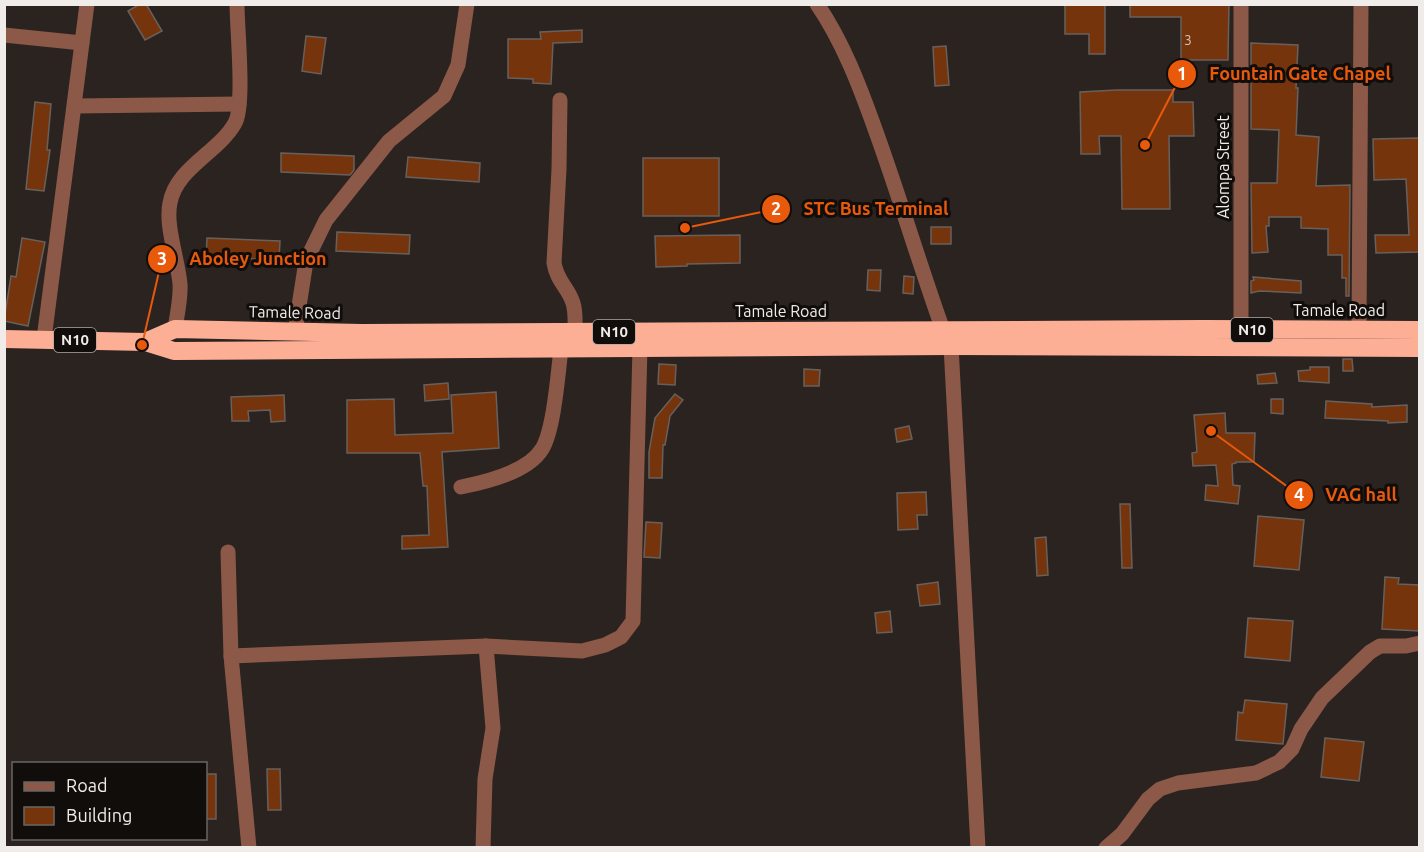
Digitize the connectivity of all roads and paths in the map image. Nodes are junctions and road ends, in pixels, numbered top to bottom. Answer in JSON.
{"nodes":[{"id":1,"x":87,"y":4,"type":"edge"},
{"id":2,"x":237,"y":4,"type":"edge"},
{"id":3,"x":467,"y":4,"type":"edge"},
{"id":4,"x":817,"y":4,"type":"edge"},
{"id":5,"x":1241,"y":4,"type":"edge"},
{"id":6,"x":1361,"y":4,"type":"edge"},
{"id":7,"x":4,"y":35,"type":"edge"},
{"id":8,"x":82,"y":43,"type":"junction"},
{"id":9,"x":560,"y":100,"type":"dead end"},
{"id":10,"x":238,"y":104,"type":"junction"},
{"id":11,"x":75,"y":106,"type":"junction"},
{"id":12,"x":175,"y":329,"type":"junction"},
{"id":13,"x":1241,"y":330,"type":"junction"},
{"id":14,"x":1359,"y":330,"type":"junction"},
{"id":15,"x":1419,"y":330,"type":"edge"},
{"id":16,"x":296,"y":332,"type":"junction"},
{"id":17,"x":575,"y":333,"type":"junction"},
{"id":18,"x":744,"y":338,"type":"junction"},
{"id":19,"x":947,"y":338,"type":"junction"},
{"id":20,"x":4,"y":339,"type":"edge"},
{"id":21,"x":44,"y":339,"type":"junction"},
{"id":22,"x":1085,"y":339,"type":"junction"},
{"id":23,"x":145,"y":342,"type":"junction"},
{"id":24,"x":640,"y":347,"type":"junction"},
{"id":25,"x":1419,"y":348,"type":"edge"},
{"id":26,"x":561,"y":349,"type":"junction"},
{"id":27,"x":461,"y":487,"type":"dead end"},
{"id":28,"x":228,"y":552,"type":"dead end"},
{"id":29,"x":1419,"y":643,"type":"edge"},
{"id":30,"x":486,"y":646,"type":"junction"},
{"id":31,"x":231,"y":656,"type":"junction"},
{"id":32,"x":249,"y":848,"type":"edge"},
{"id":33,"x":483,"y":848,"type":"edge"},
{"id":34,"x":978,"y":848,"type":"edge"},
{"id":35,"x":1106,"y":848,"type":"edge"}],
"edges":[{"from":1,"to":8,"type":"street"},
{"from":2,"to":10,"type":"street"},
{"from":3,"to":16,"type":"street"},
{"from":4,"to":19,"type":"street"},
{"from":5,"to":13,"type":"street","name":"Alompa Street"},
{"from":6,"to":14,"type":"street"},
{"from":7,"to":8,"type":"street"},
{"from":8,"to":11,"type":"street"},
{"from":9,"to":17,"type":"street"},
{"from":10,"to":11,"type":"street"},
{"from":10,"to":12,"type":"street"},
{"from":11,"to":21,"type":"street"},
{"from":12,"to":16,"type":"highway","name":"Tamale Road","number":"N10"},
{"from":12,"to":23,"type":"highway","name":"Tamale Road","number":"N10"},
{"from":13,"to":14,"type":"highway","name":"Tamale Road","number":"N10"},
{"from":13,"to":22,"type":"highway","name":"Tamale Road","number":"N10"},
{"from":14,"to":15,"type":"highway","name":"Tamale Road","number":"N10"},
{"from":16,"to":17,"type":"highway","name":"Tamale Road","number":"N10"},
{"from":17,"to":18,"type":"highway","name":"Tamale Road","number":"N10"},
{"from":18,"to":19,"type":"highway","name":"Tamale Road","number":"N10"},
{"from":18,"to":24,"type":"highway","name":"Tamale Road","number":"N10"},
{"from":19,"to":22,"type":"highway","name":"Tamale Road","number":"N10"},
{"from":19,"to":34,"type":"street"},
{"from":20,"to":21,"type":"highway","name":"Tamale Road","number":"N10"},
{"from":21,"to":23,"type":"highway","name":"Tamale Road","number":"N10"},
{"from":22,"to":25,"type":"highway","name":"Tamale Road","number":"N10"},
{"from":23,"to":26,"type":"highway","name":"Tamale Road","number":"N10"},
{"from":24,"to":26,"type":"highway","name":"Tamale Road","number":"N10"},
{"from":24,"to":30,"type":"street"},
{"from":26,"to":27,"type":"street"},
{"from":28,"to":31,"type":"street"},
{"from":29,"to":35,"type":"street"},
{"from":30,"to":31,"type":"street"},
{"from":30,"to":33,"type":"street"},
{"from":31,"to":32,"type":"street"}]}
